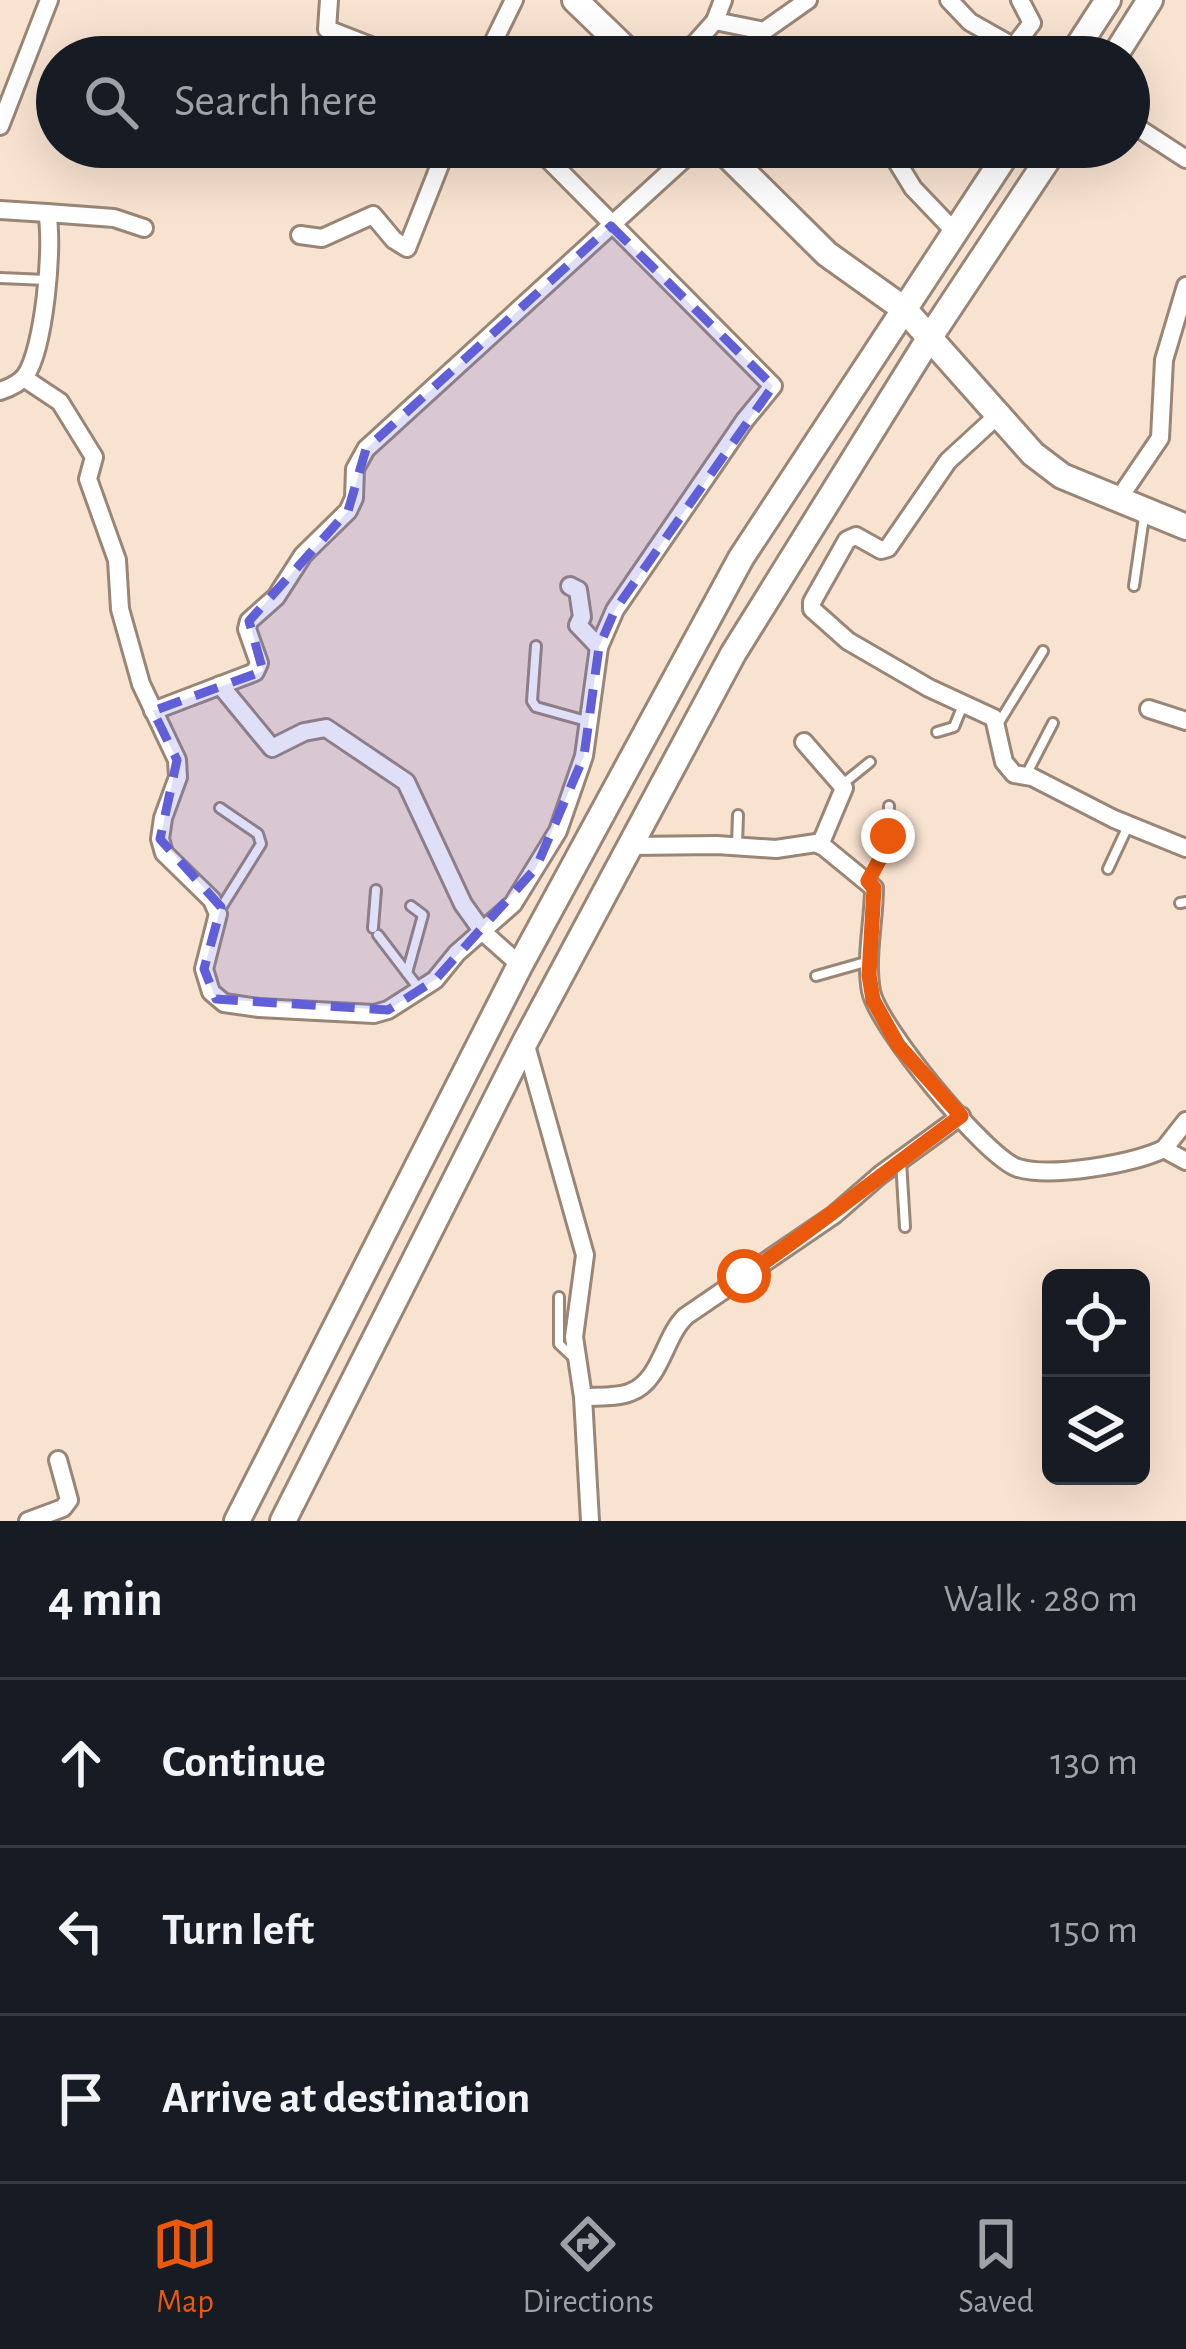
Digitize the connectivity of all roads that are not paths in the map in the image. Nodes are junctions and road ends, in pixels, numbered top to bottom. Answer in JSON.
{"nodes":[{"id":1,"x":49,"y":0,"type":"edge"},
{"id":2,"x":329,"y":0,"type":"edge"},
{"id":3,"x":514,"y":0,"type":"edge"},
{"id":4,"x":575,"y":0,"type":"edge"},
{"id":5,"x":723,"y":0,"type":"edge"},
{"id":6,"x":808,"y":0,"type":"edge"},
{"id":7,"x":949,"y":0,"type":"edge"},
{"id":8,"x":1020,"y":0,"type":"edge"},
{"id":9,"x":1108,"y":0,"type":"edge"},
{"id":10,"x":1150,"y":0,"type":"edge"},
{"id":11,"x":715,"y":21,"type":"junction"},
{"id":12,"x":345,"y":36,"type":"edge"},
{"id":13,"x":496,"y":36,"type":"edge"},
{"id":14,"x":612,"y":36,"type":"edge"},
{"id":15,"x":701,"y":36,"type":"edge"},
{"id":16,"x":997,"y":36,"type":"edge"},
{"id":17,"x":1022,"y":36,"type":"edge"},
{"id":18,"x":1085,"y":36,"type":"edge"},
{"id":19,"x":1127,"y":36,"type":"edge"},
{"id":20,"x":0,"y":126,"type":"edge"},
{"id":21,"x":1150,"y":136,"type":"edge"},
{"id":22,"x":1186,"y":159,"type":"edge"},
{"id":23,"x":439,"y":168,"type":"edge"},
{"id":24,"x":556,"y":168,"type":"edge"},
{"id":25,"x":674,"y":168,"type":"edge"},
{"id":26,"x":739,"y":168,"type":"edge"},
{"id":27,"x":901,"y":168,"type":"edge"},
{"id":28,"x":997,"y":168,"type":"edge"},
{"id":29,"x":1042,"y":168,"type":"edge"},
{"id":30,"x":0,"y":209,"type":"edge"},
{"id":31,"x":47,"y":213,"type":"junction"},
{"id":32,"x":610,"y":226,"type":"junction"},
{"id":33,"x":144,"y":228,"type":"dead end"},
{"id":34,"x":955,"y":232,"type":"junction"},
{"id":35,"x":299,"y":235,"type":"dead end"},
{"id":36,"x":0,"y":278,"type":"edge"},
{"id":37,"x":49,"y":280,"type":"junction"},
{"id":38,"x":1186,"y":286,"type":"edge"},
{"id":39,"x":904,"y":309,"type":"junction"},
{"id":40,"x":930,"y":337,"type":"junction"},
{"id":41,"x":24,"y":378,"type":"junction"},
{"id":42,"x":0,"y":392,"type":"edge"},
{"id":43,"x":998,"y":416,"type":"junction"},
{"id":44,"x":1120,"y":497,"type":"junction"},
{"id":45,"x":1145,"y":509,"type":"junction"},
{"id":46,"x":1186,"y":527,"type":"edge"},
{"id":47,"x":570,"y":586,"type":"dead end"},
{"id":48,"x":1134,"y":586,"type":"dead end"},
{"id":49,"x":536,"y":646,"type":"dead end"},
{"id":50,"x":599,"y":647,"type":"junction"},
{"id":51,"x":1043,"y":651,"type":"dead end"},
{"id":52,"x":220,"y":685,"type":"junction"},
{"id":53,"x":964,"y":704,"type":"junction"},
{"id":54,"x":1149,"y":709,"type":"dead end"},
{"id":55,"x":153,"y":712,"type":"junction"},
{"id":56,"x":1186,"y":721,"type":"edge"},
{"id":57,"x":591,"y":723,"type":"junction"},
{"id":58,"x":1053,"y":723,"type":"dead end"},
{"id":59,"x":998,"y":724,"type":"junction"},
{"id":60,"x":937,"y":732,"type":"dead end"},
{"id":61,"x":804,"y":742,"type":"dead end"},
{"id":62,"x":870,"y":762,"type":"dead end"},
{"id":63,"x":1025,"y":777,"type":"junction"},
{"id":64,"x":843,"y":784,"type":"junction"},
{"id":65,"x":889,"y":806,"type":"dead end"},
{"id":66,"x":220,"y":808,"type":"dead end"},
{"id":67,"x":738,"y":815,"type":"dead end"},
{"id":68,"x":1128,"y":825,"type":"junction"},
{"id":69,"x":820,"y":845,"type":"junction"},
{"id":70,"x":737,"y":846,"type":"junction"},
{"id":71,"x":631,"y":847,"type":"junction"},
{"id":72,"x":1186,"y":848,"type":"edge"},
{"id":73,"x":1108,"y":869,"type":"dead end"},
{"id":74,"x":868,"y":881,"type":"junction"},
{"id":75,"x":376,"y":890,"type":"dead end"},
{"id":76,"x":411,"y":906,"type":"dead end"},
{"id":77,"x":218,"y":912,"type":"junction"},
{"id":78,"x":483,"y":932,"type":"junction"},
{"id":79,"x":870,"y":960,"type":"junction"},
{"id":80,"x":520,"y":965,"type":"junction"},
{"id":81,"x":407,"y":973,"type":"junction"},
{"id":82,"x":816,"y":976,"type":"dead end"},
{"id":83,"x":420,"y":990,"type":"junction"},
{"id":84,"x":525,"y":1042,"type":"junction"},
{"id":85,"x":961,"y":1116,"type":"junction"},
{"id":86,"x":1186,"y":1121,"type":"edge"},
{"id":87,"x":1164,"y":1149,"type":"junction"},
{"id":88,"x":901,"y":1159,"type":"junction"},
{"id":89,"x":1186,"y":1161,"type":"edge"},
{"id":90,"x":905,"y":1227,"type":"dead end"},
{"id":91,"x":560,"y":1297,"type":"dead end"},
{"id":92,"x":578,"y":1362,"type":"junction"},
{"id":93,"x":583,"y":1397,"type":"junction"},
{"id":94,"x":58,"y":1460,"type":"dead end"},
{"id":95,"x":28,"y":1521,"type":"edge"},
{"id":96,"x":237,"y":1521,"type":"edge"},
{"id":97,"x":283,"y":1521,"type":"edge"},
{"id":98,"x":590,"y":1521,"type":"edge"}],
"edges":[{"from":1,"to":20,"type":"street"},
{"from":2,"to":12,"type":"street"},
{"from":3,"to":13,"type":"street"},
{"from":4,"to":14,"type":"street"},
{"from":5,"to":11,"type":"street"},
{"from":6,"to":11,"type":"street"},
{"from":7,"to":16,"type":"street"},
{"from":8,"to":17,"type":"street"},
{"from":9,"to":18,"type":"street"},
{"from":10,"to":19,"type":"street"},
{"from":11,"to":15,"type":"street"},
{"from":21,"to":22,"type":"street"},
{"from":23,"to":35,"type":"street"},
{"from":24,"to":32,"type":"street"},
{"from":25,"to":32,"type":"street"},
{"from":26,"to":39,"type":"street"},
{"from":27,"to":34,"type":"street"},
{"from":28,"to":34,"type":"street"},
{"from":29,"to":40,"type":"street"},
{"from":30,"to":31,"type":"street"},
{"from":31,"to":33,"type":"street"},
{"from":31,"to":37,"type":"street"},
{"from":32,"to":50,"type":"street"},
{"from":32,"to":52,"type":"street"},
{"from":34,"to":39,"type":"street"},
{"from":36,"to":37,"type":"lane"},
{"from":37,"to":41,"type":"street"},
{"from":38,"to":44,"type":"street"},
{"from":39,"to":40,"type":"street"},
{"from":39,"to":80,"type":"street"},
{"from":40,"to":43,"type":"street"},
{"from":40,"to":71,"type":"street"},
{"from":41,"to":42,"type":"street"},
{"from":41,"to":55,"type":"street"},
{"from":43,"to":44,"type":"street"},
{"from":43,"to":53,"type":"street"},
{"from":44,"to":45,"type":"street"},
{"from":45,"to":46,"type":"street"},
{"from":45,"to":48,"type":"lane"},
{"from":47,"to":50,"type":"street"},
{"from":49,"to":57,"type":"lane"},
{"from":50,"to":57,"type":"street"},
{"from":51,"to":59,"type":"lane"},
{"from":52,"to":55,"type":"street"},
{"from":52,"to":78,"type":"street"},
{"from":53,"to":59,"type":"street"},
{"from":53,"to":60,"type":"lane"},
{"from":54,"to":56,"type":"street"},
{"from":55,"to":77,"type":"street"},
{"from":57,"to":78,"type":"street"},
{"from":58,"to":63,"type":"lane"},
{"from":59,"to":63,"type":"street"},
{"from":61,"to":64,"type":"street"},
{"from":62,"to":64,"type":"lane"},
{"from":63,"to":68,"type":"street"},
{"from":64,"to":69,"type":"street"},
{"from":65,"to":74,"type":"lane"},
{"from":66,"to":77,"type":"lane"},
{"from":67,"to":70,"type":"lane"},
{"from":68,"to":72,"type":"street"},
{"from":68,"to":73,"type":"lane"},
{"from":69,"to":70,"type":"street"},
{"from":69,"to":74,"type":"street"},
{"from":70,"to":71,"type":"street"},
{"from":71,"to":84,"type":"street"},
{"from":74,"to":79,"type":"street"},
{"from":75,"to":81,"type":"lane"},
{"from":76,"to":81,"type":"lane"},
{"from":77,"to":83,"type":"street"},
{"from":78,"to":80,"type":"street"},
{"from":78,"to":83,"type":"street"},
{"from":79,"to":82,"type":"lane"},
{"from":79,"to":85,"type":"street"},
{"from":80,"to":96,"type":"street"},
{"from":81,"to":83,"type":"lane"},
{"from":84,"to":92,"type":"street"},
{"from":84,"to":97,"type":"street"},
{"from":85,"to":87,"type":"street"},
{"from":85,"to":88,"type":"street"},
{"from":86,"to":87,"type":"street"},
{"from":87,"to":89,"type":"street"},
{"from":88,"to":90,"type":"lane"},
{"from":88,"to":93,"type":"street"},
{"from":91,"to":92,"type":"lane"},
{"from":92,"to":93,"type":"street"},
{"from":93,"to":98,"type":"street"},
{"from":94,"to":95,"type":"street"}]}
